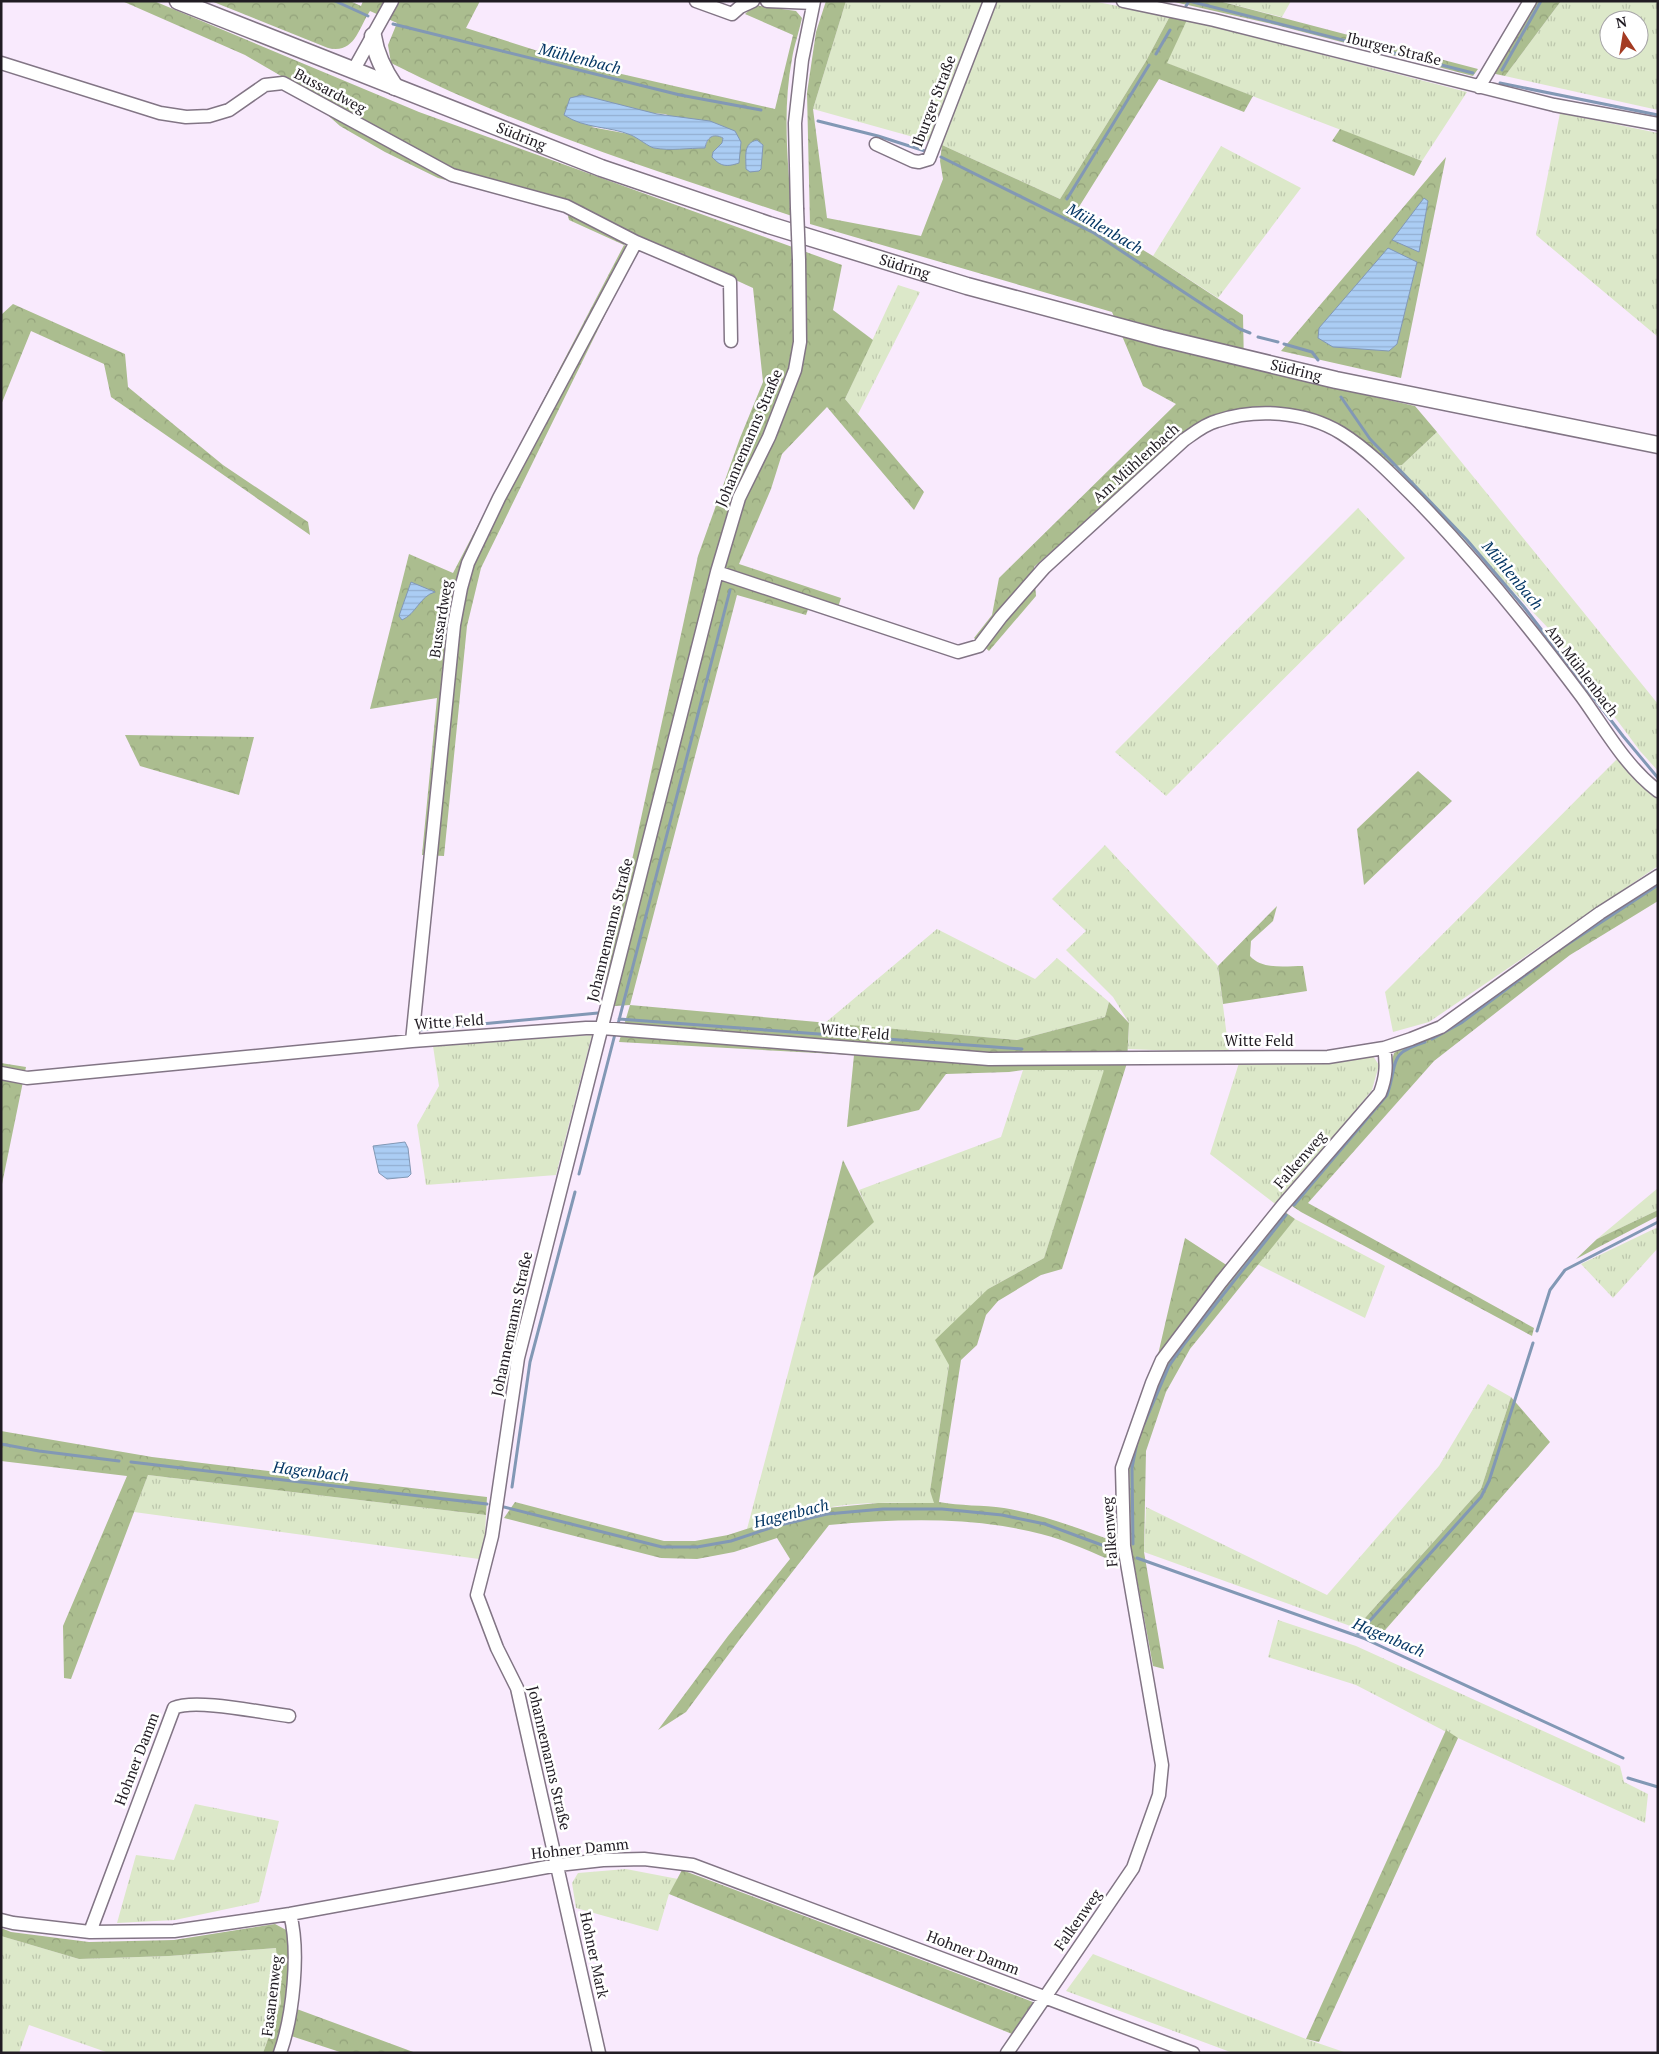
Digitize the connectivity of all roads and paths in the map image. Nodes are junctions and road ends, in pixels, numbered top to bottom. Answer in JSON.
{"nodes":[{"id":1,"x":178,"y":1,"type":"edge"},
{"id":2,"x":392,"y":1,"type":"edge"},
{"id":3,"x":696,"y":1,"type":"edge"},
{"id":4,"x":753,"y":1,"type":"edge"},
{"id":5,"x":766,"y":1,"type":"edge"},
{"id":6,"x":990,"y":1,"type":"edge"},
{"id":7,"x":1123,"y":1,"type":"edge"},
{"id":8,"x":1530,"y":1,"type":"edge"},
{"id":9,"x":813,"y":2,"type":"edge"},
{"id":10,"x":373,"y":36,"type":"junction"},
{"id":11,"x":1,"y":63,"type":"edge"},
{"id":12,"x":353,"y":71,"type":"junction"},
{"id":13,"x":395,"y":87,"type":"junction"},
{"id":14,"x":1479,"y":87,"type":"junction"},
{"id":15,"x":1658,"y":124,"type":"edge"},
{"id":16,"x":876,"y":144,"type":"dead end"},
{"id":17,"x":636,"y":242,"type":"junction"},
{"id":18,"x":731,"y":341,"type":"dead end"},
{"id":19,"x":1658,"y":445,"type":"edge"},
{"id":20,"x":717,"y":572,"type":"junction"},
{"id":21,"x":1658,"y":791,"type":"edge"},
{"id":22,"x":1658,"y":876,"type":"edge"},
{"id":23,"x":602,"y":1028,"type":"junction"},
{"id":24,"x":412,"y":1041,"type":"junction"},
{"id":25,"x":1384,"y":1048,"type":"junction"},
{"id":26,"x":1,"y":1073,"type":"edge"},
{"id":27,"x":289,"y":1716,"type":"dead end"},
{"id":28,"x":558,"y":1865,"type":"junction"},
{"id":29,"x":290,"y":1914,"type":"junction"},
{"id":30,"x":1,"y":1920,"type":"edge"},
{"id":31,"x":90,"y":1932,"type":"junction"},
{"id":32,"x":1045,"y":1997,"type":"junction"},
{"id":33,"x":280,"y":2053,"type":"edge"},
{"id":34,"x":599,"y":2053,"type":"edge"},
{"id":35,"x":1007,"y":2053,"type":"edge"},
{"id":36,"x":1193,"y":2053,"type":"edge"}],
"edges":[{"from":1,"to":12,"type":"main road","name":"Südring"},
{"from":2,"to":10,"type":"street"},
{"from":3,"to":4,"type":"street"},
{"from":5,"to":9,"type":"street"},
{"from":6,"to":16,"type":"street","name":"Iburger Straße"},
{"from":7,"to":14,"type":"street","name":"Iburger Straße"},
{"from":8,"to":14,"type":"street"},
{"from":9,"to":20,"type":"street","name":"Johannemanns Straße","bridge":true},
{"from":10,"to":12,"type":"street"},
{"from":10,"to":13,"type":"main road"},
{"from":11,"to":17,"type":"street","name":"Bussardweg"},
{"from":12,"to":13,"type":"main road","name":"Südring"},
{"from":13,"to":19,"type":"main road","name":"Südring"},
{"from":14,"to":15,"type":"street","name":"Iburger Straße"},
{"from":17,"to":18,"type":"street","name":"Bussardweg"},
{"from":17,"to":24,"type":"street","name":"Bussardweg"},
{"from":20,"to":21,"type":"street","name":"Am Mühlenbach"},
{"from":20,"to":23,"type":"street","name":"Johannemanns Straße"},
{"from":22,"to":25,"type":"street","name":"Witte Feld"},
{"from":23,"to":24,"type":"street","name":"Witte Feld"},
{"from":23,"to":25,"type":"street","name":"Witte Feld"},
{"from":23,"to":28,"type":"street","name":"Johannemanns Straße"},
{"from":24,"to":26,"type":"street","name":"Witte Feld"},
{"from":25,"to":32,"type":"street","name":"Falkenweg"},
{"from":27,"to":31,"type":"street","name":"Hohner Damm"},
{"from":28,"to":29,"type":"street","name":"Hohner Damm"},
{"from":28,"to":32,"type":"street","name":"Hohner Damm"},
{"from":28,"to":34,"type":"street","name":"Hohner Mark"},
{"from":29,"to":31,"type":"street","name":"Hohner Damm"},
{"from":29,"to":33,"type":"street","name":"Fasanenweg"},
{"from":30,"to":31,"type":"street","name":"Hohner Damm"},
{"from":32,"to":35,"type":"street","name":"Falkenweg"},
{"from":32,"to":36,"type":"street","name":"Hohner Damm"}]}
